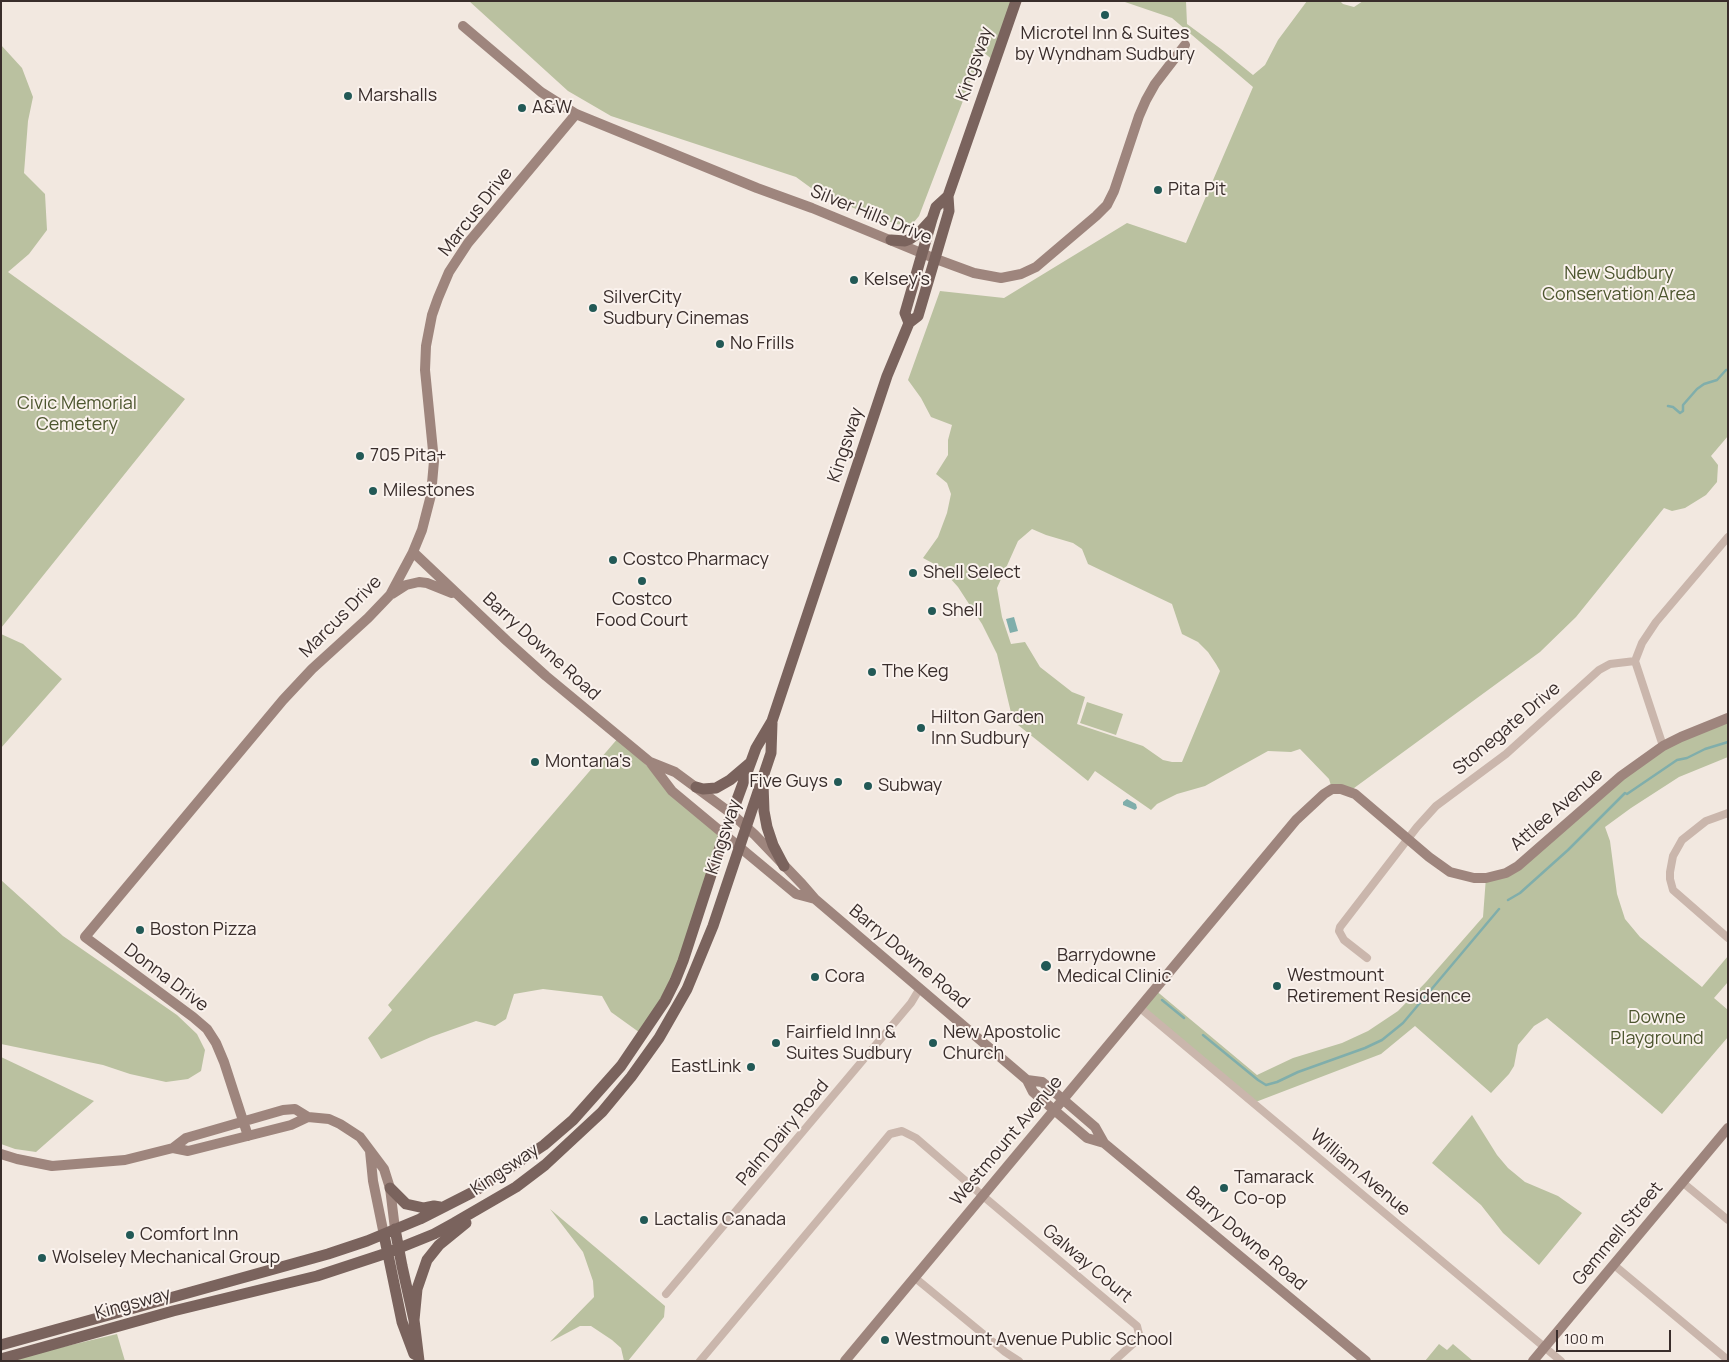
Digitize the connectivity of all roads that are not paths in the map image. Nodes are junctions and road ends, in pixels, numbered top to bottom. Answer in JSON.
{"nodes":[{"id":1,"x":1016,"y":1,"type":"edge"},
{"id":2,"x":463,"y":26,"type":"dead end"},
{"id":3,"x":1185,"y":45,"type":"dead end"},
{"id":4,"x":576,"y":114,"type":"junction"},
{"id":5,"x":948,"y":196,"type":"junction"},
{"id":6,"x":932,"y":219,"type":"junction"},
{"id":7,"x":891,"y":240,"type":"junction"},
{"id":8,"x":922,"y":254,"type":"junction"},
{"id":9,"x":936,"y":259,"type":"junction"},
{"id":10,"x":909,"y":323,"type":"junction"},
{"id":11,"x":1728,"y":537,"type":"edge"},
{"id":12,"x":414,"y":552,"type":"junction"},
{"id":13,"x":390,"y":595,"type":"junction"},
{"id":14,"x":460,"y":596,"type":"junction"},
{"id":15,"x":1635,"y":661,"type":"junction"},
{"id":16,"x":1728,"y":718,"type":"edge"},
{"id":17,"x":772,"y":721,"type":"junction"},
{"id":18,"x":1663,"y":746,"type":"junction"},
{"id":19,"x":650,"y":762,"type":"junction"},
{"id":20,"x":751,"y":762,"type":"junction"},
{"id":21,"x":762,"y":777,"type":"junction"},
{"id":22,"x":696,"y":787,"type":"junction"},
{"id":23,"x":1728,"y":813,"type":"edge"},
{"id":24,"x":732,"y":814,"type":"junction"},
{"id":25,"x":745,"y":826,"type":"junction"},
{"id":26,"x":724,"y":834,"type":"junction"},
{"id":27,"x":1408,"y":838,"type":"junction"},
{"id":28,"x":740,"y":847,"type":"junction"},
{"id":29,"x":784,"y":866,"type":"junction"},
{"id":30,"x":814,"y":899,"type":"junction"},
{"id":31,"x":85,"y":938,"type":"joint"},
{"id":32,"x":1728,"y":938,"type":"edge"},
{"id":33,"x":1367,"y":958,"type":"dead end"},
{"id":34,"x":920,"y":988,"type":"junction"},
{"id":35,"x":1140,"y":1008,"type":"junction"},
{"id":36,"x":1027,"y":1080,"type":"junction"},
{"id":37,"x":1063,"y":1100,"type":"junction"},
{"id":38,"x":1054,"y":1110,"type":"junction"},
{"id":39,"x":308,"y":1117,"type":"junction"},
{"id":40,"x":244,"y":1121,"type":"junction"},
{"id":41,"x":1728,"y":1128,"type":"edge"},
{"id":42,"x":248,"y":1136,"type":"junction"},
{"id":43,"x":1104,"y":1143,"type":"junction"},
{"id":44,"x":173,"y":1148,"type":"junction"},
{"id":45,"x":370,"y":1150,"type":"junction"},
{"id":46,"x":1,"y":1154,"type":"edge"},
{"id":47,"x":1682,"y":1182,"type":"junction"},
{"id":48,"x":390,"y":1188,"type":"junction"},
{"id":49,"x":983,"y":1196,"type":"junction"},
{"id":50,"x":489,"y":1203,"type":"junction"},
{"id":51,"x":444,"y":1207,"type":"junction"},
{"id":52,"x":1728,"y":1220,"type":"edge"},
{"id":53,"x":395,"y":1230,"type":"junction"},
{"id":54,"x":384,"y":1235,"type":"junction"},
{"id":55,"x":398,"y":1248,"type":"junction"},
{"id":56,"x":387,"y":1253,"type":"junction"},
{"id":57,"x":1614,"y":1265,"type":"junction"},
{"id":58,"x":914,"y":1278,"type":"junction"},
{"id":59,"x":666,"y":1294,"type":"dead end"},
{"id":60,"x":414,"y":1320,"type":"junction"},
{"id":61,"x":1,"y":1346,"type":"edge"},
{"id":62,"x":1544,"y":1347,"type":"junction"},
{"id":63,"x":1,"y":1359,"type":"edge"},
{"id":64,"x":1728,"y":1360,"type":"edge"},
{"id":65,"x":418,"y":1361,"type":"edge"},
{"id":66,"x":700,"y":1361,"type":"edge"},
{"id":67,"x":845,"y":1361,"type":"edge"},
{"id":68,"x":1019,"y":1361,"type":"edge"},
{"id":69,"x":1114,"y":1361,"type":"edge"},
{"id":70,"x":1366,"y":1361,"type":"edge"},
{"id":71,"x":1533,"y":1361,"type":"edge"},
{"id":72,"x":1561,"y":1361,"type":"edge"}],
"edges":[{"from":1,"to":5,"type":"main road","name":"Kingsway"},
{"from":2,"to":4,"type":"street","name":"Silver Hills Drive"},
{"from":3,"to":9,"type":"street","name":"Silver Hills Drive"},
{"from":4,"to":7,"type":"street","name":"Silver Hills Drive"},
{"from":4,"to":12,"type":"street","name":"Marcus Drive"},
{"from":5,"to":6,"type":"main road","name":"Kingsway"},
{"from":5,"to":9,"type":"main road","name":"Kingsway"},
{"from":6,"to":7,"type":"main road"},
{"from":6,"to":8,"type":"main road","name":"Kingsway"},
{"from":7,"to":8,"type":"street","name":"Silver Hills Drive"},
{"from":8,"to":9,"type":"street","name":"Silver Hills Drive"},
{"from":8,"to":10,"type":"main road","name":"Kingsway"},
{"from":9,"to":10,"type":"main road","name":"Kingsway"},
{"from":10,"to":17,"type":"main road","name":"Kingsway"},
{"from":11,"to":15,"type":"street"},
{"from":12,"to":13,"type":"street","name":"Marcus Drive"},
{"from":12,"to":14,"type":"street","name":"Barry Downe Road"},
{"from":13,"to":14,"type":"street"},
{"from":13,"to":31,"type":"street","name":"Marcus Drive"},
{"from":14,"to":19,"type":"street","name":"Barry Downe Road"},
{"from":15,"to":18,"type":"street"},
{"from":15,"to":27,"type":"street","name":"Stonegate Drive"},
{"from":16,"to":18,"type":"street","name":"Attlee Avenue"},
{"from":17,"to":20,"type":"main road","name":"Kingsway"},
{"from":17,"to":21,"type":"main road","name":"Kingsway"},
{"from":18,"to":27,"type":"street","name":"Attlee Avenue"},
{"from":19,"to":22,"type":"street","name":"Barry Downe Road"},
{"from":19,"to":26,"type":"street","name":"Barry Downe Road"},
{"from":20,"to":22,"type":"main road"},
{"from":20,"to":24,"type":"main road","name":"Kingsway"},
{"from":21,"to":25,"type":"main road","name":"Kingsway"},
{"from":21,"to":29,"type":"main road"},
{"from":22,"to":24,"type":"street","name":"Barry Downe Road"},
{"from":23,"to":32,"type":"street"},
{"from":24,"to":25,"type":"street","name":"Barry Downe Road"},
{"from":24,"to":26,"type":"main road","name":"Kingsway"},
{"from":25,"to":28,"type":"main road","name":"Kingsway"},
{"from":25,"to":29,"type":"street","name":"Barry Downe Road"},
{"from":26,"to":28,"type":"street","name":"Barry Downe Road"},
{"from":26,"to":51,"type":"main road","name":"Kingsway"},
{"from":27,"to":33,"type":"street","name":"Stonegate Drive"},
{"from":27,"to":35,"type":"street","name":"Westmount Avenue"},
{"from":28,"to":30,"type":"street","name":"Barry Downe Road"},
{"from":28,"to":50,"type":"main road","name":"Kingsway"},
{"from":29,"to":30,"type":"street","name":"Barry Downe Road"},
{"from":30,"to":34,"type":"street","name":"Barry Downe Road"},
{"from":31,"to":40,"type":"street","name":"Donna Drive"},
{"from":34,"to":36,"type":"street","name":"Barry Downe Road"},
{"from":34,"to":59,"type":"street","name":"Palm Dairy Road"},
{"from":35,"to":37,"type":"street","name":"Westmount Avenue"},
{"from":35,"to":62,"type":"street","name":"William Avenue"},
{"from":36,"to":37,"type":"street","name":"Barry Downe Road"},
{"from":36,"to":38,"type":"street","name":"Barry Downe Road"},
{"from":37,"to":38,"type":"street","name":"Westmount Avenue"},
{"from":37,"to":43,"type":"street","name":"Barry Downe Road"},
{"from":38,"to":43,"type":"street","name":"Barry Downe Road"},
{"from":38,"to":49,"type":"street","name":"Westmount Avenue"},
{"from":39,"to":40,"type":"street"},
{"from":39,"to":42,"type":"street"},
{"from":39,"to":45,"type":"street"},
{"from":40,"to":42,"type":"street","name":"Donna Drive"},
{"from":40,"to":44,"type":"street"},
{"from":41,"to":47,"type":"street","name":"Gemmell Street"},
{"from":42,"to":44,"type":"street"},
{"from":43,"to":70,"type":"street","name":"Barry Downe Road"},
{"from":44,"to":46,"type":"street"},
{"from":45,"to":48,"type":"street"},
{"from":45,"to":54,"type":"street"},
{"from":47,"to":52,"type":"street"},
{"from":47,"to":57,"type":"street","name":"Gemmell Street"},
{"from":48,"to":51,"type":"main road"},
{"from":48,"to":53,"type":"street"},
{"from":49,"to":58,"type":"street","name":"Westmount Avenue"},
{"from":49,"to":66,"type":"street"},
{"from":49,"to":69,"type":"street","name":"Galway Court"},
{"from":50,"to":55,"type":"main road","name":"Kingsway"},
{"from":50,"to":60,"type":"main road"},
{"from":51,"to":53,"type":"main road","name":"Kingsway"},
{"from":53,"to":54,"type":"main road","name":"Kingsway"},
{"from":53,"to":55,"type":"main road"},
{"from":54,"to":56,"type":"main road"},
{"from":54,"to":61,"type":"main road","name":"Kingsway"},
{"from":55,"to":56,"type":"main road","name":"Kingsway"},
{"from":55,"to":60,"type":"main road"},
{"from":56,"to":63,"type":"main road","name":"Kingsway"},
{"from":56,"to":65,"type":"main road"},
{"from":57,"to":62,"type":"street","name":"Gemmell Street"},
{"from":57,"to":64,"type":"street"},
{"from":58,"to":67,"type":"street","name":"Westmount Avenue"},
{"from":58,"to":68,"type":"street"},
{"from":60,"to":65,"type":"main road"},
{"from":62,"to":71,"type":"street","name":"Gemmell Street"},
{"from":62,"to":72,"type":"street","name":"William Avenue"}]}
